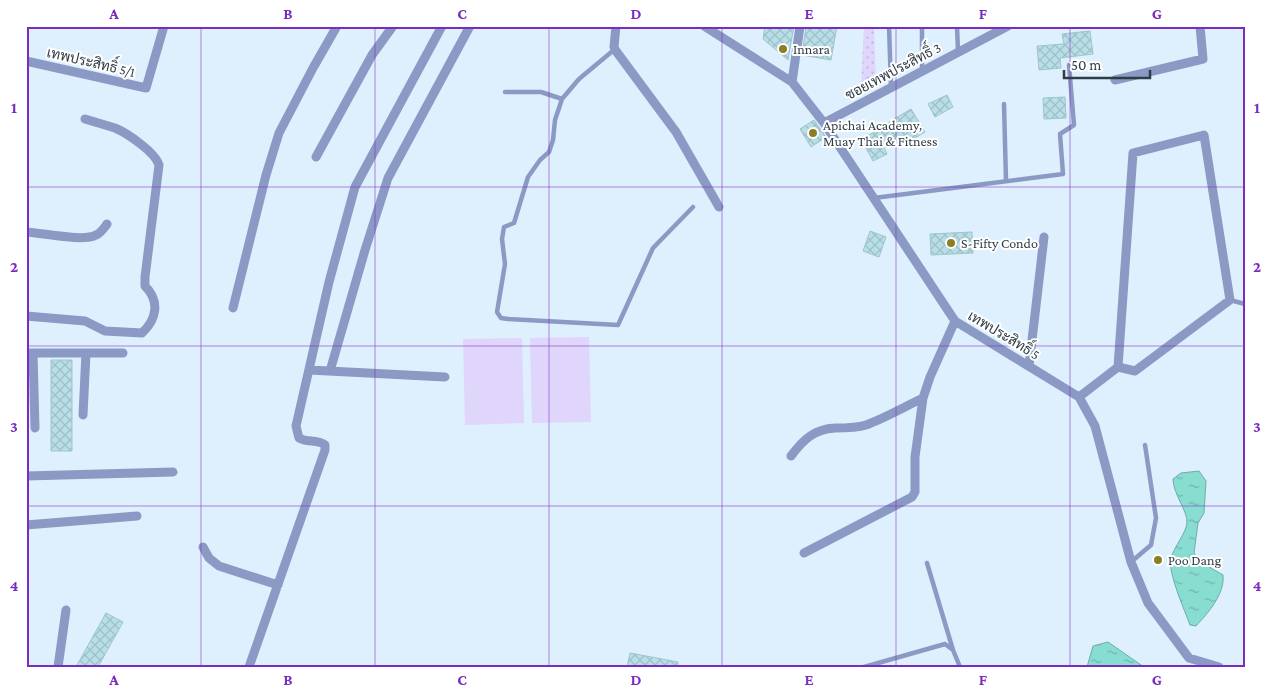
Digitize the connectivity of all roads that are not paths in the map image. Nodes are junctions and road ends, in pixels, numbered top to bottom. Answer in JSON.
{"nodes":[{"id":1,"x":164,"y":26,"type":"edge"},
{"id":2,"x":337,"y":26,"type":"edge"},
{"id":3,"x":393,"y":26,"type":"edge"},
{"id":4,"x":442,"y":26,"type":"edge"},
{"id":5,"x":470,"y":26,"type":"edge"},
{"id":6,"x":616,"y":26,"type":"edge"},
{"id":7,"x":800,"y":26,"type":"edge"},
{"id":8,"x":889,"y":26,"type":"edge"},
{"id":9,"x":922,"y":26,"type":"edge"},
{"id":10,"x":957,"y":26,"type":"edge"},
{"id":11,"x":1008,"y":26,"type":"edge"},
{"id":12,"x":1200,"y":26,"type":"edge"},
{"id":13,"x":707,"y":27,"type":"edge"},
{"id":14,"x":615,"y":49,"type":"junction"},
{"id":15,"x":958,"y":53,"type":"junction"},
{"id":16,"x":26,"y":61,"type":"edge"},
{"id":17,"x":1069,"y":64,"type":"dead end"},
{"id":18,"x":922,"y":72,"type":"junction"},
{"id":19,"x":1115,"y":80,"type":"dead end"},
{"id":20,"x":792,"y":82,"type":"junction"},
{"id":21,"x":890,"y":88,"type":"junction"},
{"id":22,"x":505,"y":92,"type":"dead end"},
{"id":23,"x":562,"y":99,"type":"junction"},
{"id":24,"x":1004,"y":104,"type":"dead end"},
{"id":25,"x":85,"y":118,"type":"dead end"},
{"id":26,"x":824,"y":123,"type":"junction"},
{"id":27,"x":316,"y":158,"type":"dead end"},
{"id":28,"x":1006,"y":180,"type":"junction"},
{"id":29,"x":874,"y":198,"type":"junction"},
{"id":30,"x":693,"y":206,"type":"dead end"},
{"id":31,"x":718,"y":207,"type":"dead end"},
{"id":32,"x":107,"y":224,"type":"dead end"},
{"id":33,"x":26,"y":232,"type":"edge"},
{"id":34,"x":1044,"y":237,"type":"dead end"},
{"id":35,"x":1230,"y":300,"type":"junction"},
{"id":36,"x":1245,"y":304,"type":"edge"},
{"id":37,"x":233,"y":308,"type":"dead end"},
{"id":38,"x":26,"y":316,"type":"edge"},
{"id":39,"x":955,"y":321,"type":"junction"},
{"id":40,"x":29,"y":353,"type":"edge"},
{"id":41,"x":86,"y":353,"type":"junction"},
{"id":42,"x":123,"y":353,"type":"dead end"},
{"id":43,"x":1029,"y":366,"type":"junction"},
{"id":44,"x":1118,"y":367,"type":"junction"},
{"id":45,"x":309,"y":370,"type":"junction"},
{"id":46,"x":330,"y":371,"type":"junction"},
{"id":47,"x":446,"y":377,"type":"dead end"},
{"id":48,"x":1079,"y":397,"type":"junction"},
{"id":49,"x":923,"y":398,"type":"junction"},
{"id":50,"x":83,"y":415,"type":"dead end"},
{"id":51,"x":35,"y":428,"type":"dead end"},
{"id":52,"x":1145,"y":445,"type":"dead end"},
{"id":53,"x":791,"y":456,"type":"dead end"},
{"id":54,"x":173,"y":472,"type":"dead end"},
{"id":55,"x":26,"y":476,"type":"edge"},
{"id":56,"x":137,"y":516,"type":"dead end"},
{"id":57,"x":26,"y":525,"type":"edge"},
{"id":58,"x":203,"y":547,"type":"dead end"},
{"id":59,"x":804,"y":553,"type":"dead end"},
{"id":60,"x":1131,"y":562,"type":"junction"},
{"id":61,"x":927,"y":564,"type":"dead end"},
{"id":62,"x":278,"y":585,"type":"junction"},
{"id":63,"x":66,"y":610,"type":"dead end"},
{"id":64,"x":954,"y":650,"type":"junction"},
{"id":65,"x":1189,"y":658,"type":"junction"},
{"id":66,"x":58,"y":667,"type":"edge"},
{"id":67,"x":249,"y":667,"type":"edge"},
{"id":68,"x":864,"y":667,"type":"edge"},
{"id":69,"x":960,"y":667,"type":"edge"},
{"id":70,"x":1186,"y":667,"type":"edge"},
{"id":71,"x":1218,"y":667,"type":"edge"}],
"edges":[{"from":1,"to":16,"type":"street","name":"เทพประสิทธิ์ 5/1"},
{"from":2,"to":37,"type":"street"},
{"from":3,"to":27,"type":"street"},
{"from":4,"to":45,"type":"street"},
{"from":5,"to":46,"type":"street"},
{"from":6,"to":14,"type":"street"},
{"from":7,"to":20,"type":"street"},
{"from":8,"to":21,"type":"lane"},
{"from":9,"to":18,"type":"lane"},
{"from":10,"to":15,"type":"lane"},
{"from":11,"to":15,"type":"street","name":"ซอยเทพประสิทธิ์ 3"},
{"from":12,"to":19,"type":"street"},
{"from":13,"to":20,"type":"street","name":"เทพประสิทธิ์ 5"},
{"from":14,"to":23,"type":"lane"},
{"from":14,"to":31,"type":"street"},
{"from":15,"to":18,"type":"street","name":"ซอยเทพประสิทธิ์ 3"},
{"from":17,"to":28,"type":"lane"},
{"from":18,"to":21,"type":"street","name":"ซอยเทพประสิทธิ์ 3"},
{"from":20,"to":26,"type":"street","name":"เทพประสิทธิ์ 5"},
{"from":21,"to":26,"type":"street","name":"ซอยเทพประสิทธิ์ 3"},
{"from":22,"to":23,"type":"lane"},
{"from":23,"to":30,"type":"lane"},
{"from":24,"to":28,"type":"lane"},
{"from":25,"to":38,"type":"street"},
{"from":26,"to":29,"type":"street","name":"เทพประสิทธิ์ 5"},
{"from":28,"to":29,"type":"lane"},
{"from":29,"to":39,"type":"street","name":"เทพประสิทธิ์ 5"},
{"from":32,"to":33,"type":"street"},
{"from":34,"to":43,"type":"street"},
{"from":35,"to":36,"type":"lane"},
{"from":35,"to":44,"type":"street"},
{"from":35,"to":44,"type":"street"},
{"from":39,"to":43,"type":"street","name":"เทพประสิทธิ์ 5"},
{"from":39,"to":49,"type":"street"},
{"from":40,"to":41,"type":"street"},
{"from":40,"to":51,"type":"street"},
{"from":41,"to":42,"type":"street"},
{"from":41,"to":50,"type":"street"},
{"from":43,"to":48,"type":"street","name":"เทพประสิทธิ์ 5"},
{"from":44,"to":48,"type":"street"},
{"from":45,"to":46,"type":"street"},
{"from":45,"to":62,"type":"street"},
{"from":46,"to":47,"type":"street"},
{"from":48,"to":60,"type":"street","name":"เทพประสิทธิ์ 5"},
{"from":49,"to":53,"type":"street"},
{"from":49,"to":59,"type":"street"},
{"from":52,"to":60,"type":"lane"},
{"from":54,"to":55,"type":"street"},
{"from":56,"to":57,"type":"street"},
{"from":58,"to":62,"type":"street"},
{"from":60,"to":65,"type":"street","name":"เทพประสิทธิ์ 5"},
{"from":61,"to":64,"type":"lane"},
{"from":62,"to":67,"type":"street"},
{"from":63,"to":66,"type":"street"},
{"from":64,"to":68,"type":"lane"},
{"from":64,"to":69,"type":"lane"},
{"from":65,"to":70,"type":"street"},
{"from":65,"to":71,"type":"street"}]}
